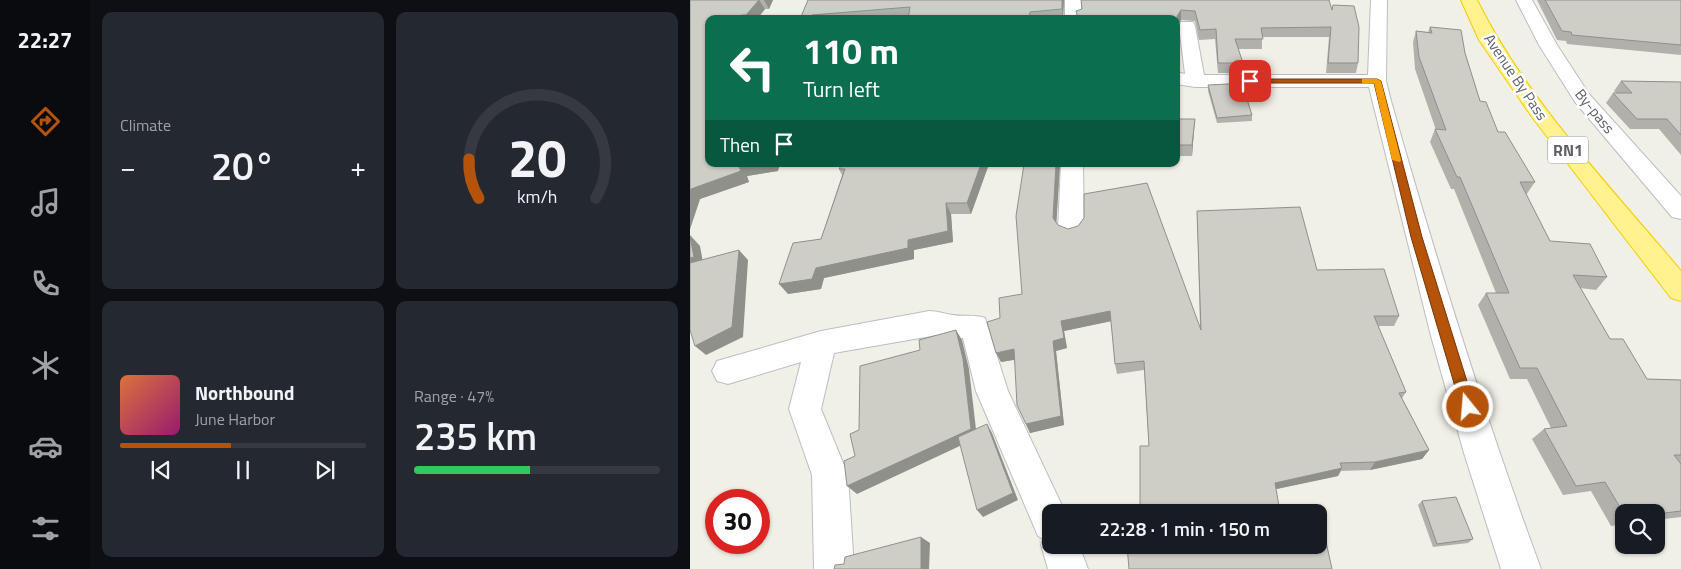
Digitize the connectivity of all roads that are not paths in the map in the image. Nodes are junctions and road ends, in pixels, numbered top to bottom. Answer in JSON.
{"nodes":[{"id":1,"x":1073,"y":0,"type":"edge"},
{"id":2,"x":1379,"y":0,"type":"edge"},
{"id":3,"x":1470,"y":0,"type":"edge"},
{"id":4,"x":1524,"y":0,"type":"edge"},
{"id":5,"x":1073,"y":15,"type":"edge"},
{"id":6,"x":1187,"y":26,"type":"edge"},
{"id":7,"x":1186,"y":80,"type":"edge"},
{"id":8,"x":1377,"y":81,"type":"junction"},
{"id":9,"x":1072,"y":167,"type":"edge"},
{"id":10,"x":1681,"y":211,"type":"edge"},
{"id":11,"x":1071,"y":229,"type":"edge"},
{"id":12,"x":1681,"y":290,"type":"edge"},
{"id":13,"x":821,"y":343,"type":"junction"},
{"id":14,"x":728,"y":371,"type":"dead end"},
{"id":15,"x":1043,"y":504,"type":"edge"},
{"id":16,"x":1063,"y":554,"type":"edge"},
{"id":17,"x":834,"y":569,"type":"edge"},
{"id":18,"x":1068,"y":569,"type":"edge"},
{"id":19,"x":1521,"y":569,"type":"edge"}],
"edges":[{"from":1,"to":5,"type":"street"},
{"from":2,"to":8,"type":"street"},
{"from":3,"to":12,"type":"highway","name":"Avenue By Pass","number":"RN1"},
{"from":4,"to":10,"type":"street","name":"By-pass"},
{"from":6,"to":7,"type":"street"},
{"from":7,"to":8,"type":"street"},
{"from":8,"to":19,"type":"street"},
{"from":9,"to":11,"type":"street"},
{"from":13,"to":14,"type":"street"},
{"from":13,"to":15,"type":"street"},
{"from":13,"to":17,"type":"street"},
{"from":16,"to":18,"type":"street"}]}
